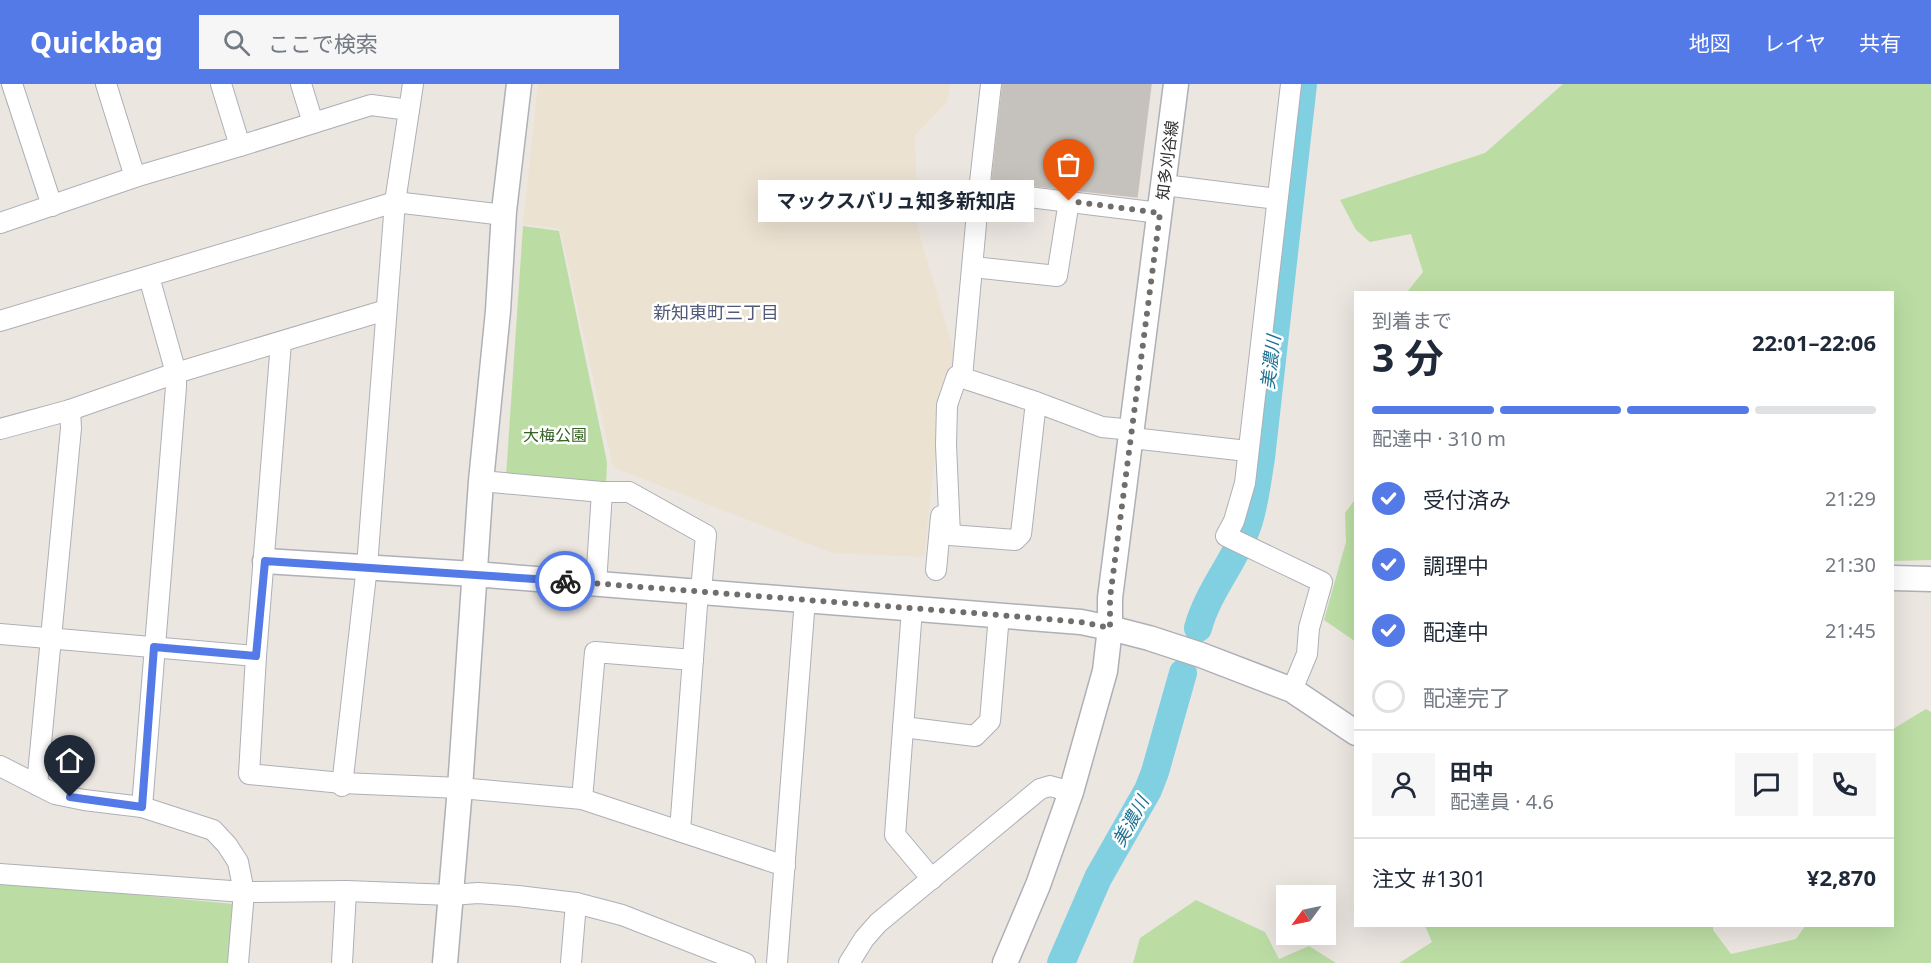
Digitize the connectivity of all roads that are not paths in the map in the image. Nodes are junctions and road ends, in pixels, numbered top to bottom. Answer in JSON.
{"nodes":[{"id":1,"x":106,"y":84,"type":"edge"},
{"id":2,"x":221,"y":84,"type":"edge"},
{"id":3,"x":301,"y":84,"type":"edge"},
{"id":4,"x":413,"y":84,"type":"edge"},
{"id":5,"x":519,"y":84,"type":"edge"},
{"id":6,"x":991,"y":84,"type":"edge"},
{"id":7,"x":1176,"y":84,"type":"edge"},
{"id":8,"x":1291,"y":84,"type":"edge"},
{"id":9,"x":10,"y":96,"type":"edge"},
{"id":10,"x":409,"y":110,"type":"junction"},
{"id":11,"x":313,"y":123,"type":"junction"},
{"id":12,"x":240,"y":146,"type":"junction"},
{"id":13,"x":135,"y":177,"type":"junction"},
{"id":14,"x":1164,"y":185,"type":"junction"},
{"id":15,"x":979,"y":191,"type":"junction"},
{"id":16,"x":1277,"y":199,"type":"junction"},
{"id":17,"x":1069,"y":201,"type":"junction"},
{"id":18,"x":395,"y":202,"type":"junction"},
{"id":19,"x":52,"y":206,"type":"junction"},
{"id":20,"x":1160,"y":213,"type":"junction"},
{"id":21,"x":504,"y":215,"type":"junction"},
{"id":22,"x":0,"y":224,"type":"edge"},
{"id":23,"x":973,"y":267,"type":"junction"},
{"id":24,"x":149,"y":277,"type":"junction"},
{"id":25,"x":386,"y":310,"type":"junction"},
{"id":26,"x":0,"y":321,"type":"edge"},
{"id":27,"x":281,"y":342,"type":"junction"},
{"id":28,"x":176,"y":373,"type":"junction"},
{"id":29,"x":962,"y":376,"type":"junction"},
{"id":30,"x":1036,"y":402,"type":"junction"},
{"id":31,"x":70,"y":410,"type":"junction"},
{"id":32,"x":0,"y":429,"type":"edge"},
{"id":33,"x":1132,"y":434,"type":"junction"},
{"id":34,"x":1248,"y":451,"type":"junction"},
{"id":35,"x":481,"y":481,"type":"junction"},
{"id":36,"x":602,"y":492,"type":"junction"},
{"id":37,"x":948,"y":506,"type":"junction"},
{"id":38,"x":265,"y":561,"type":"junction"},
{"id":39,"x":367,"y":566,"type":"junction"},
{"id":40,"x":936,"y":570,"type":"dead end"},
{"id":41,"x":474,"y":574,"type":"junction"},
{"id":42,"x":1894,"y":578,"type":"edge"},
{"id":43,"x":1931,"y":579,"type":"edge"},
{"id":44,"x":596,"y":584,"type":"junction"},
{"id":45,"x":698,"y":592,"type":"junction"},
{"id":46,"x":805,"y":599,"type":"junction"},
{"id":47,"x":912,"y":609,"type":"junction"},
{"id":48,"x":999,"y":615,"type":"junction"},
{"id":49,"x":1110,"y":628,"type":"junction"},
{"id":50,"x":0,"y":634,"type":"edge"},
{"id":51,"x":52,"y":637,"type":"junction"},
{"id":52,"x":154,"y":647,"type":"junction"},
{"id":53,"x":256,"y":656,"type":"junction"},
{"id":54,"x":693,"y":660,"type":"junction"},
{"id":55,"x":1292,"y":690,"type":"junction"},
{"id":56,"x":903,"y":727,"type":"junction"},
{"id":57,"x":1354,"y":732,"type":"edge"},
{"id":58,"x":0,"y":766,"type":"edge"},
{"id":59,"x":342,"y":784,"type":"junction"},
{"id":60,"x":37,"y":785,"type":"junction"},
{"id":61,"x":460,"y":788,"type":"junction"},
{"id":62,"x":1071,"y":792,"type":"junction"},
{"id":63,"x":582,"y":799,"type":"junction"},
{"id":64,"x":142,"y":807,"type":"junction"},
{"id":65,"x":680,"y":831,"type":"junction"},
{"id":66,"x":785,"y":866,"type":"junction"},
{"id":67,"x":0,"y":874,"type":"edge"},
{"id":68,"x":932,"y":879,"type":"junction"},
{"id":69,"x":346,"y":891,"type":"junction"},
{"id":70,"x":244,"y":892,"type":"junction"},
{"id":71,"x":451,"y":895,"type":"junction"},
{"id":72,"x":576,"y":903,"type":"junction"},
{"id":73,"x":238,"y":963,"type":"edge"},
{"id":74,"x":342,"y":963,"type":"edge"},
{"id":75,"x":445,"y":963,"type":"edge"},
{"id":76,"x":571,"y":963,"type":"edge"},
{"id":77,"x":745,"y":963,"type":"edge"},
{"id":78,"x":777,"y":963,"type":"edge"},
{"id":79,"x":849,"y":963,"type":"edge"},
{"id":80,"x":1005,"y":963,"type":"edge"}],
"edges":[{"from":1,"to":13,"type":"street"},
{"from":2,"to":12,"type":"street"},
{"from":3,"to":11,"type":"street"},
{"from":4,"to":10,"type":"street"},
{"from":5,"to":21,"type":"street"},
{"from":6,"to":15,"type":"street"},
{"from":7,"to":14,"type":"street","name":"知多刈谷線"},
{"from":8,"to":16,"type":"street"},
{"from":9,"to":19,"type":"street"},
{"from":10,"to":11,"type":"street"},
{"from":10,"to":18,"type":"street"},
{"from":11,"to":12,"type":"street"},
{"from":12,"to":13,"type":"street"},
{"from":13,"to":19,"type":"street"},
{"from":14,"to":16,"type":"street"},
{"from":14,"to":20,"type":"street","name":"知多刈谷線"},
{"from":15,"to":17,"type":"street"},
{"from":15,"to":23,"type":"street"},
{"from":16,"to":34,"type":"street"},
{"from":17,"to":20,"type":"street"},
{"from":17,"to":23,"type":"street"},
{"from":18,"to":21,"type":"street"},
{"from":18,"to":24,"type":"street"},
{"from":18,"to":25,"type":"street"},
{"from":19,"to":22,"type":"street"},
{"from":20,"to":33,"type":"street","name":"知多刈谷線"},
{"from":21,"to":35,"type":"street"},
{"from":23,"to":29,"type":"street"},
{"from":24,"to":26,"type":"street"},
{"from":24,"to":28,"type":"street"},
{"from":25,"to":27,"type":"street"},
{"from":25,"to":39,"type":"street"},
{"from":27,"to":28,"type":"street"},
{"from":27,"to":38,"type":"street"},
{"from":28,"to":31,"type":"street"},
{"from":28,"to":52,"type":"street"},
{"from":29,"to":30,"type":"street"},
{"from":29,"to":37,"type":"street"},
{"from":30,"to":33,"type":"street"},
{"from":30,"to":37,"type":"street"},
{"from":31,"to":32,"type":"street"},
{"from":31,"to":51,"type":"street"},
{"from":33,"to":34,"type":"street"},
{"from":33,"to":49,"type":"street","name":"知多刈谷線"},
{"from":34,"to":55,"type":"street"},
{"from":35,"to":36,"type":"street"},
{"from":35,"to":41,"type":"street"},
{"from":36,"to":44,"type":"street"},
{"from":36,"to":45,"type":"street"},
{"from":37,"to":40,"type":"street"},
{"from":38,"to":39,"type":"street"},
{"from":38,"to":53,"type":"street"},
{"from":39,"to":41,"type":"street"},
{"from":39,"to":59,"type":"street"},
{"from":41,"to":44,"type":"street"},
{"from":41,"to":61,"type":"street"},
{"from":42,"to":43,"type":"street"},
{"from":44,"to":45,"type":"street"},
{"from":45,"to":46,"type":"street"},
{"from":45,"to":54,"type":"street"},
{"from":46,"to":47,"type":"street"},
{"from":46,"to":66,"type":"street"},
{"from":47,"to":48,"type":"street"},
{"from":47,"to":56,"type":"street"},
{"from":48,"to":49,"type":"street"},
{"from":48,"to":56,"type":"street"},
{"from":49,"to":55,"type":"street"},
{"from":49,"to":62,"type":"street","name":"知多刈谷線"},
{"from":50,"to":51,"type":"street"},
{"from":51,"to":52,"type":"street"},
{"from":51,"to":60,"type":"street"},
{"from":52,"to":53,"type":"street"},
{"from":52,"to":64,"type":"street"},
{"from":53,"to":59,"type":"street"},
{"from":54,"to":63,"type":"street"},
{"from":54,"to":65,"type":"street"},
{"from":55,"to":57,"type":"street"},
{"from":56,"to":68,"type":"street"},
{"from":58,"to":60,"type":"street"},
{"from":59,"to":61,"type":"street"},
{"from":60,"to":64,"type":"street"},
{"from":61,"to":63,"type":"street"},
{"from":61,"to":71,"type":"street"},
{"from":62,"to":68,"type":"street"},
{"from":62,"to":80,"type":"street","name":"知多刈谷線"},
{"from":63,"to":65,"type":"street"},
{"from":64,"to":70,"type":"street"},
{"from":65,"to":66,"type":"street"},
{"from":66,"to":78,"type":"street"},
{"from":67,"to":70,"type":"street"},
{"from":68,"to":79,"type":"street"},
{"from":69,"to":70,"type":"street"},
{"from":69,"to":71,"type":"street"},
{"from":69,"to":74,"type":"street"},
{"from":70,"to":73,"type":"street"},
{"from":71,"to":72,"type":"street"},
{"from":71,"to":75,"type":"street"},
{"from":72,"to":76,"type":"street"},
{"from":72,"to":77,"type":"street"}]}
